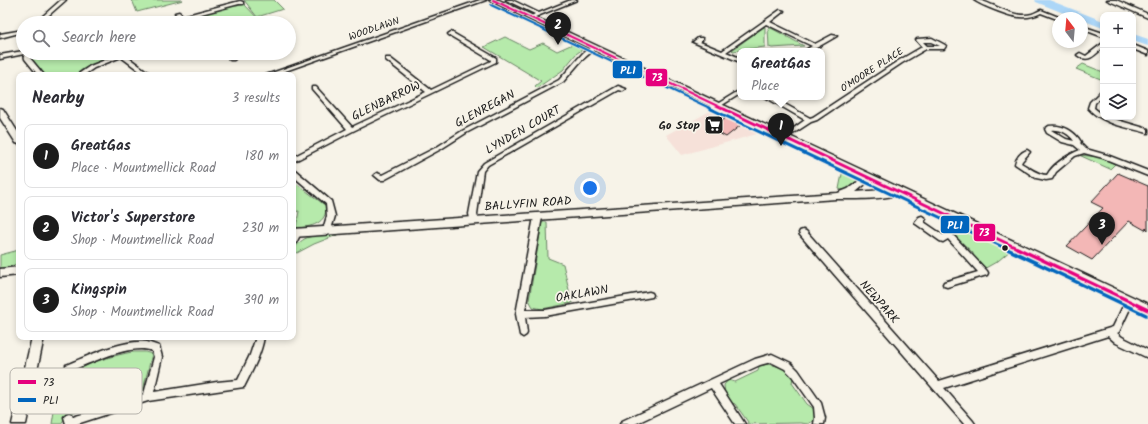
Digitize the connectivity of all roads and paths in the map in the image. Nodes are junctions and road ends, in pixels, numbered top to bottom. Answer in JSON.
{"nodes":[{"id":1,"x":64,"y":0,"type":"edge"},
{"id":2,"x":484,"y":0,"type":"edge"},
{"id":3,"x":493,"y":0,"type":"edge"},
{"id":4,"x":508,"y":0,"type":"edge"},
{"id":5,"x":575,"y":0,"type":"edge"},
{"id":6,"x":976,"y":0,"type":"edge"},
{"id":7,"x":1110,"y":0,"type":"edge"},
{"id":8,"x":241,"y":3,"type":"dead end"},
{"id":9,"x":1048,"y":7,"type":"dead end"},
{"id":10,"x":782,"y":11,"type":"dead end"},
{"id":11,"x":1041,"y":11,"type":"junction"},
{"id":12,"x":177,"y":13,"type":"dead end"},
{"id":13,"x":1052,"y":15,"type":"edge"},
{"id":14,"x":45,"y":16,"type":"edge"},
{"id":15,"x":182,"y":16,"type":"edge"},
{"id":16,"x":188,"y":16,"type":"edge"},
{"id":17,"x":534,"y":16,"type":"junction"},
{"id":18,"x":1148,"y":16,"type":"edge"},
{"id":19,"x":766,"y":22,"type":"junction"},
{"id":20,"x":1088,"y":29,"type":"edge"},
{"id":21,"x":16,"y":33,"type":"edge"},
{"id":22,"x":450,"y":34,"type":"dead end"},
{"id":23,"x":1100,"y":34,"type":"edge"},
{"id":24,"x":0,"y":36,"type":"edge"},
{"id":25,"x":834,"y":36,"type":"dead end"},
{"id":26,"x":700,"y":39,"type":"dead end"},
{"id":27,"x":815,"y":46,"type":"junction"},
{"id":28,"x":594,"y":47,"type":"junction"},
{"id":29,"x":925,"y":47,"type":"dead end"},
{"id":30,"x":1100,"y":47,"type":"edge"},
{"id":31,"x":812,"y":48,"type":"edge"},
{"id":32,"x":1136,"y":48,"type":"edge"},
{"id":33,"x":722,"y":53,"type":"junction"},
{"id":34,"x":1148,"y":53,"type":"edge"},
{"id":35,"x":16,"y":54,"type":"edge"},
{"id":36,"x":1080,"y":55,"type":"dead end"},
{"id":37,"x":0,"y":57,"type":"edge"},
{"id":38,"x":388,"y":59,"type":"dead end"},
{"id":39,"x":737,"y":59,"type":"edge"},
{"id":40,"x":29,"y":60,"type":"edge"},
{"id":41,"x":108,"y":60,"type":"edge"},
{"id":42,"x":130,"y":60,"type":"edge"},
{"id":43,"x":39,"y":72,"type":"edge"},
{"id":44,"x":83,"y":72,"type":"edge"},
{"id":45,"x":145,"y":72,"type":"edge"},
{"id":46,"x":278,"y":72,"type":"edge"},
{"id":47,"x":314,"y":88,"type":"dead end"},
{"id":48,"x":623,"y":89,"type":"dead end"},
{"id":49,"x":430,"y":92,"type":"junction"},
{"id":50,"x":737,"y":94,"type":"edge"},
{"id":51,"x":1100,"y":95,"type":"edge"},
{"id":52,"x":773,"y":100,"type":"edge"},
{"id":53,"x":717,"y":106,"type":"junction"},
{"id":54,"x":0,"y":111,"type":"edge"},
{"id":55,"x":1100,"y":114,"type":"edge"},
{"id":56,"x":809,"y":120,"type":"junction"},
{"id":57,"x":1111,"y":120,"type":"edge"},
{"id":58,"x":351,"y":130,"type":"junction"},
{"id":59,"x":1148,"y":131,"type":"edge"},
{"id":60,"x":16,"y":136,"type":"edge"},
{"id":61,"x":782,"y":138,"type":"junction"},
{"id":62,"x":1076,"y":143,"type":"dead end"},
{"id":63,"x":1084,"y":151,"type":"junction"},
{"id":64,"x":1027,"y":152,"type":"dead end"},
{"id":65,"x":296,"y":158,"type":"edge"},
{"id":66,"x":1148,"y":174,"type":"edge"},
{"id":67,"x":296,"y":175,"type":"edge"},
{"id":68,"x":377,"y":175,"type":"dead end"},
{"id":69,"x":868,"y":178,"type":"junction"},
{"id":70,"x":897,"y":192,"type":"junction"},
{"id":71,"x":836,"y":196,"type":"junction"},
{"id":72,"x":538,"y":217,"type":"junction"},
{"id":73,"x":922,"y":219,"type":"dead end"},
{"id":74,"x":474,"y":221,"type":"junction"},
{"id":75,"x":960,"y":222,"type":"junction"},
{"id":76,"x":329,"y":230,"type":"junction"},
{"id":77,"x":803,"y":234,"type":"dead end"},
{"id":78,"x":948,"y":235,"type":"junction"},
{"id":79,"x":296,"y":236,"type":"edge"},
{"id":80,"x":16,"y":271,"type":"edge"},
{"id":81,"x":0,"y":273,"type":"edge"},
{"id":82,"x":947,"y":284,"type":"dead end"},
{"id":83,"x":648,"y":294,"type":"dead end"},
{"id":84,"x":1129,"y":302,"type":"junction"},
{"id":85,"x":1148,"y":310,"type":"edge"},
{"id":86,"x":520,"y":314,"type":"junction"},
{"id":87,"x":1109,"y":332,"type":"junction"},
{"id":88,"x":523,"y":333,"type":"dead end"},
{"id":89,"x":37,"y":340,"type":"edge"},
{"id":90,"x":259,"y":340,"type":"edge"},
{"id":91,"x":1148,"y":354,"type":"edge"},
{"id":92,"x":31,"y":368,"type":"edge"},
{"id":93,"x":69,"y":368,"type":"edge"},
{"id":94,"x":713,"y":383,"type":"junction"},
{"id":95,"x":937,"y":386,"type":"junction"},
{"id":96,"x":148,"y":397,"type":"junction"},
{"id":97,"x":142,"y":399,"type":"edge"},
{"id":98,"x":21,"y":414,"type":"edge"},
{"id":99,"x":95,"y":414,"type":"edge"},
{"id":100,"x":69,"y":417,"type":"dead end"},
{"id":101,"x":19,"y":424,"type":"edge"},
{"id":102,"x":625,"y":424,"type":"edge"},
{"id":103,"x":740,"y":424,"type":"edge"},
{"id":104,"x":819,"y":424,"type":"edge"},
{"id":105,"x":970,"y":424,"type":"edge"}],
"edges":[{"from":1,"to":14,"type":"street"},
{"from":2,"to":46,"type":"street","name":"WOODLAWN"},
{"from":3,"to":17,"type":"main road"},
{"from":4,"to":17,"type":"street"},
{"from":5,"to":17,"type":"street"},
{"from":6,"to":11,"type":"street"},
{"from":7,"to":18,"type":"street"},
{"from":8,"to":16,"type":"street"},
{"from":9,"to":11,"type":"street"},
{"from":10,"to":19,"type":"street"},
{"from":11,"to":13,"type":"street"},
{"from":12,"to":15,"type":"street"},
{"from":17,"to":28,"type":"main road"},
{"from":19,"to":27,"type":"street"},
{"from":19,"to":33,"type":"street"},
{"from":20,"to":23,"type":"street"},
{"from":21,"to":24,"type":"street"},
{"from":22,"to":49,"type":"street","name":"GLENBARROW"},
{"from":25,"to":27,"type":"street"},
{"from":26,"to":33,"type":"street"},
{"from":27,"to":31,"type":"street"},
{"from":28,"to":53,"type":"main road"},
{"from":28,"to":68,"type":"street","name":"GLENREGAN"},
{"from":29,"to":56,"type":"street","name":"O'MOORE PLACE"},
{"from":30,"to":36,"type":"street"},
{"from":32,"to":34,"type":"street"},
{"from":33,"to":39,"type":"street"},
{"from":35,"to":37,"type":"street"},
{"from":38,"to":49,"type":"street","name":"GLENBARROW"},
{"from":40,"to":43,"type":"street"},
{"from":41,"to":44,"type":"street"},
{"from":42,"to":45,"type":"street"},
{"from":47,"to":58,"type":"street","name":"GLENBARROW"},
{"from":48,"to":74,"type":"street","name":"LYNDEN COURT"},
{"from":49,"to":58,"type":"street","name":"GLENBARROW"},
{"from":50,"to":53,"type":"street"},
{"from":51,"to":55,"type":"street"},
{"from":52,"to":56,"type":"street"},
{"from":53,"to":61,"type":"main road"},
{"from":54,"to":60,"type":"street"},
{"from":56,"to":61,"type":"street","name":"O'MOORE PLACE"},
{"from":57,"to":59,"type":"street"},
{"from":58,"to":65,"type":"street","name":"GLENBARROW"},
{"from":61,"to":69,"type":"main road"},
{"from":62,"to":63,"type":"street"},
{"from":63,"to":64,"type":"street"},
{"from":63,"to":66,"type":"street"},
{"from":67,"to":76,"type":"street"},
{"from":69,"to":70,"type":"main road"},
{"from":69,"to":71,"type":"street","name":"BALLYFIN ROAD"},
{"from":70,"to":71,"type":"street","name":"BALLYFIN ROAD"},
{"from":70,"to":75,"type":"main road"},
{"from":71,"to":72,"type":"street","name":"BALLYFIN ROAD"},
{"from":72,"to":74,"type":"street","name":"BALLYFIN ROAD"},
{"from":72,"to":86,"type":"street"},
{"from":73,"to":78,"type":"street"},
{"from":74,"to":76,"type":"street","name":"BALLYFIN ROAD"},
{"from":75,"to":78,"type":"street"},
{"from":75,"to":84,"type":"main road"},
{"from":76,"to":79,"type":"street","name":"BALLYFIN ROAD"},
{"from":77,"to":95,"type":"street","name":"NEWPARK"},
{"from":78,"to":82,"type":"street"},
{"from":80,"to":81,"type":"street"},
{"from":83,"to":86,"type":"street","name":"OAKLAWN"},
{"from":84,"to":85,"type":"main road"},
{"from":84,"to":87,"type":"street"},
{"from":86,"to":88,"type":"street"},
{"from":87,"to":91,"type":"street"},
{"from":87,"to":95,"type":"street"},
{"from":89,"to":92,"type":"street"},
{"from":90,"to":96,"type":"street"},
{"from":93,"to":96,"type":"street"},
{"from":94,"to":102,"type":"street"},
{"from":94,"to":103,"type":"street"},
{"from":94,"to":104,"type":"street"},
{"from":95,"to":105,"type":"street","name":"NEWPARK"},
{"from":96,"to":97,"type":"street"},
{"from":98,"to":101,"type":"street"},
{"from":99,"to":100,"type":"street"}]}
